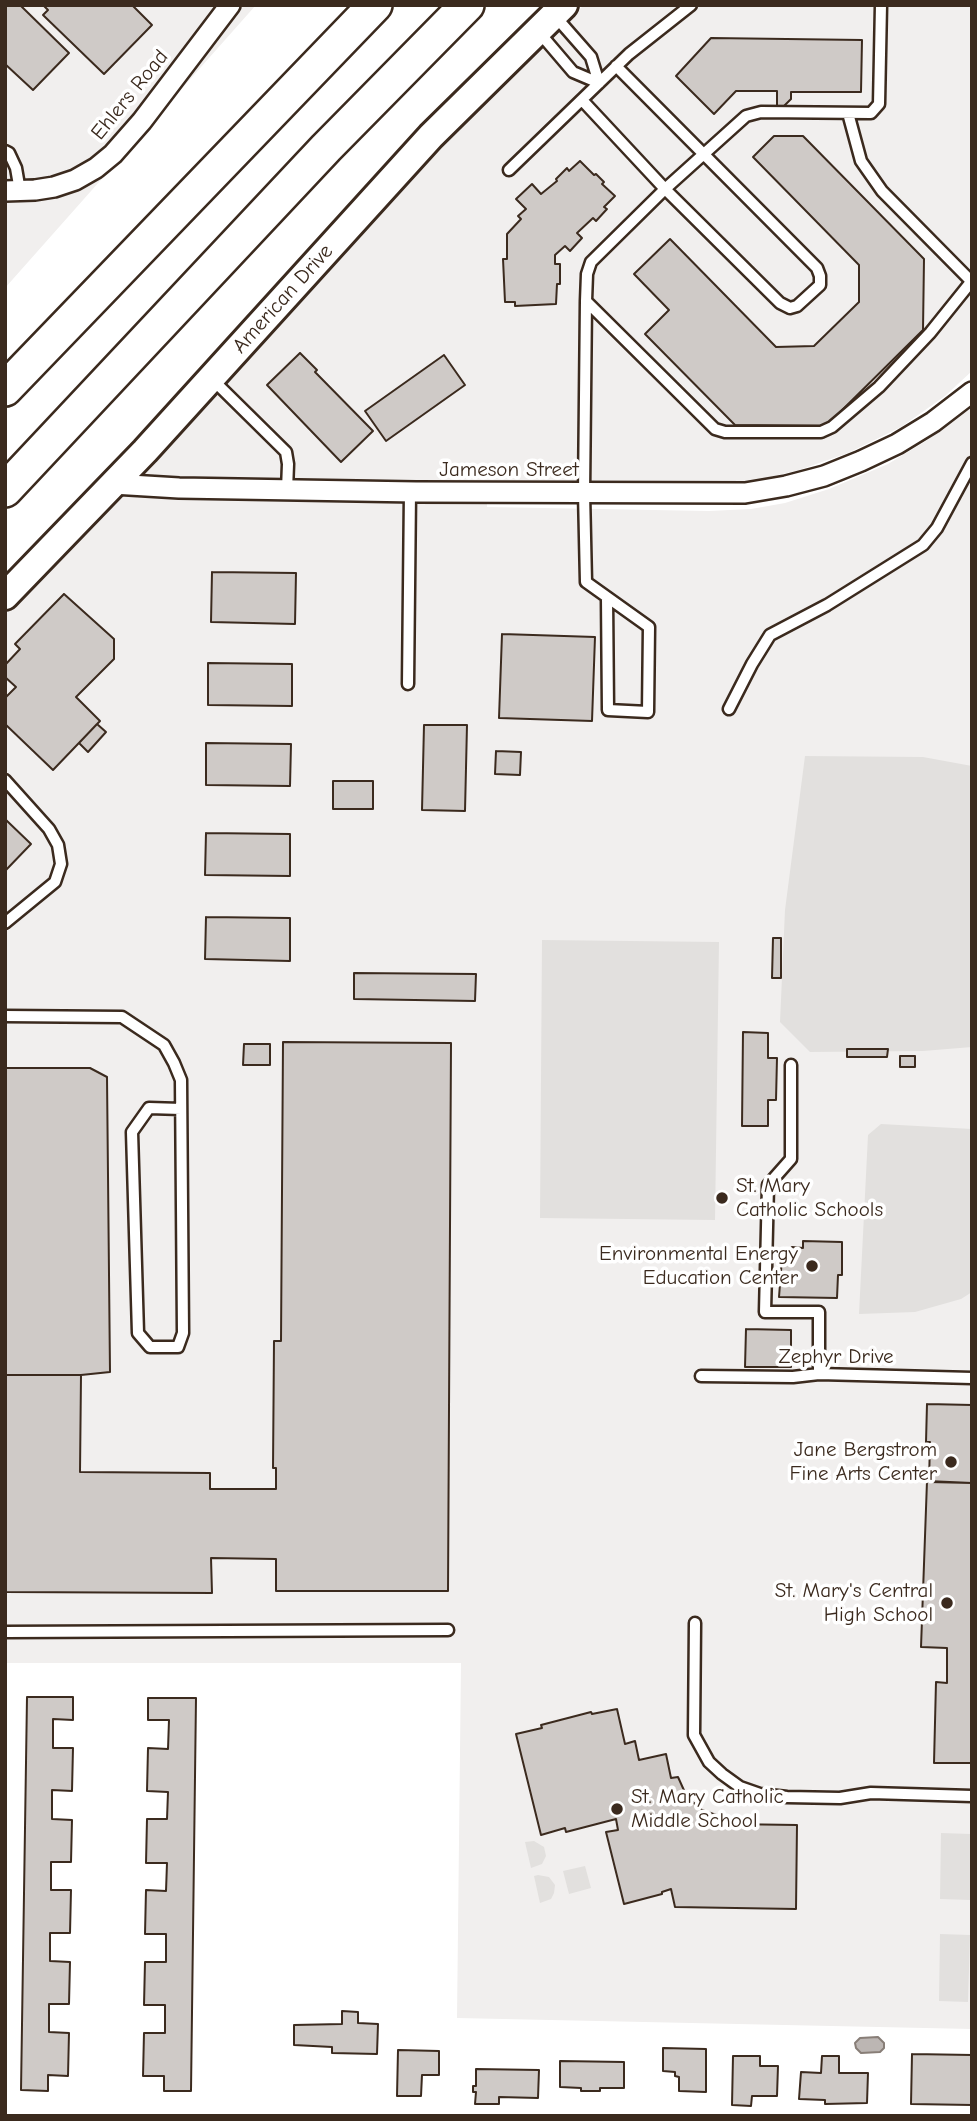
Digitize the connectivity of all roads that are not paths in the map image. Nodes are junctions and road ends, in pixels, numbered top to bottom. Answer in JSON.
{"nodes":[{"id":1,"x":230,"y":5,"type":"edge"},
{"id":2,"x":375,"y":5,"type":"edge"},
{"id":3,"x":467,"y":5,"type":"edge"},
{"id":4,"x":691,"y":5,"type":"edge"},
{"id":5,"x":881,"y":5,"type":"edge"},
{"id":6,"x":552,"y":17,"type":"edge"},
{"id":7,"x":616,"y":66,"type":"junction"},
{"id":8,"x":599,"y":83,"type":"junction"},
{"id":9,"x":582,"y":100,"type":"junction"},
{"id":10,"x":848,"y":113,"type":"junction"},
{"id":11,"x":5,"y":151,"type":"edge"},
{"id":12,"x":704,"y":155,"type":"junction"},
{"id":13,"x":509,"y":170,"type":"dead end"},
{"id":14,"x":665,"y":189,"type":"junction"},
{"id":15,"x":13,"y":191,"type":"edge"},
{"id":16,"x":971,"y":282,"type":"edge"},
{"id":17,"x":586,"y":300,"type":"junction"},
{"id":18,"x":211,"y":378,"type":"junction"},
{"id":19,"x":5,"y":390,"type":"edge"},
{"id":20,"x":972,"y":391,"type":"edge"},
{"id":21,"x":972,"y":463,"type":"edge"},
{"id":22,"x":113,"y":484,"type":"junction"},
{"id":23,"x":5,"y":490,"type":"edge"},
{"id":24,"x":287,"y":490,"type":"junction"},
{"id":25,"x":410,"y":492,"type":"junction"},
{"id":26,"x":584,"y":493,"type":"junction"},
{"id":27,"x":5,"y":596,"type":"edge"},
{"id":28,"x":607,"y":598,"type":"junction"},
{"id":29,"x":408,"y":684,"type":"dead end"},
{"id":30,"x":729,"y":709,"type":"dead end"},
{"id":31,"x":5,"y":780,"type":"edge"},
{"id":32,"x":5,"y":923,"type":"edge"},
{"id":33,"x":5,"y":1016,"type":"edge"},
{"id":34,"x":791,"y":1065,"type":"dead end"},
{"id":35,"x":181,"y":1109,"type":"junction"},
{"id":36,"x":819,"y":1374,"type":"junction"},
{"id":37,"x":701,"y":1376,"type":"dead end"},
{"id":38,"x":972,"y":1378,"type":"edge"},
{"id":39,"x":695,"y":1623,"type":"dead end"},
{"id":40,"x":447,"y":1630,"type":"dead end"},
{"id":41,"x":5,"y":1632,"type":"edge"},
{"id":42,"x":972,"y":1796,"type":"edge"}],
"edges":[{"from":1,"to":15,"type":"street","name":"Ehlers Road"},
{"from":2,"to":19,"type":"highway"},
{"from":3,"to":23,"type":"highway"},
{"from":4,"to":7,"type":"lane"},
{"from":5,"to":10,"type":"lane"},
{"from":6,"to":8,"type":"lane"},
{"from":6,"to":8,"type":"lane"},
{"from":6,"to":18,"type":"street","name":"American Drive"},
{"from":7,"to":8,"type":"lane"},
{"from":7,"to":12,"type":"lane"},
{"from":8,"to":9,"type":"lane"},
{"from":9,"to":13,"type":"lane"},
{"from":9,"to":14,"type":"lane"},
{"from":10,"to":12,"type":"lane"},
{"from":10,"to":16,"type":"lane"},
{"from":11,"to":15,"type":"lane"},
{"from":12,"to":14,"type":"lane"},
{"from":12,"to":14,"type":"lane"},
{"from":14,"to":17,"type":"lane"},
{"from":16,"to":17,"type":"lane"},
{"from":17,"to":26,"type":"lane"},
{"from":18,"to":22,"type":"street","name":"American Drive"},
{"from":18,"to":24,"type":"lane"},
{"from":20,"to":26,"type":"street","name":"Jameson Street"},
{"from":21,"to":30,"type":"lane"},
{"from":22,"to":24,"type":"street","name":"Jameson Street"},
{"from":22,"to":27,"type":"street","name":"American Drive"},
{"from":24,"to":25,"type":"street","name":"Jameson Street"},
{"from":25,"to":26,"type":"street","name":"Jameson Street"},
{"from":25,"to":29,"type":"lane"},
{"from":26,"to":28,"type":"lane"},
{"from":28,"to":28,"type":"lane"},
{"from":31,"to":32,"type":"lane"},
{"from":33,"to":35,"type":"lane"},
{"from":34,"to":36,"type":"lane"},
{"from":35,"to":35,"type":"lane"},
{"from":36,"to":37,"type":"lane","name":"Zephyr Drive"},
{"from":36,"to":38,"type":"lane","name":"Zephyr Drive"},
{"from":39,"to":42,"type":"lane"},
{"from":40,"to":41,"type":"lane"}]}
